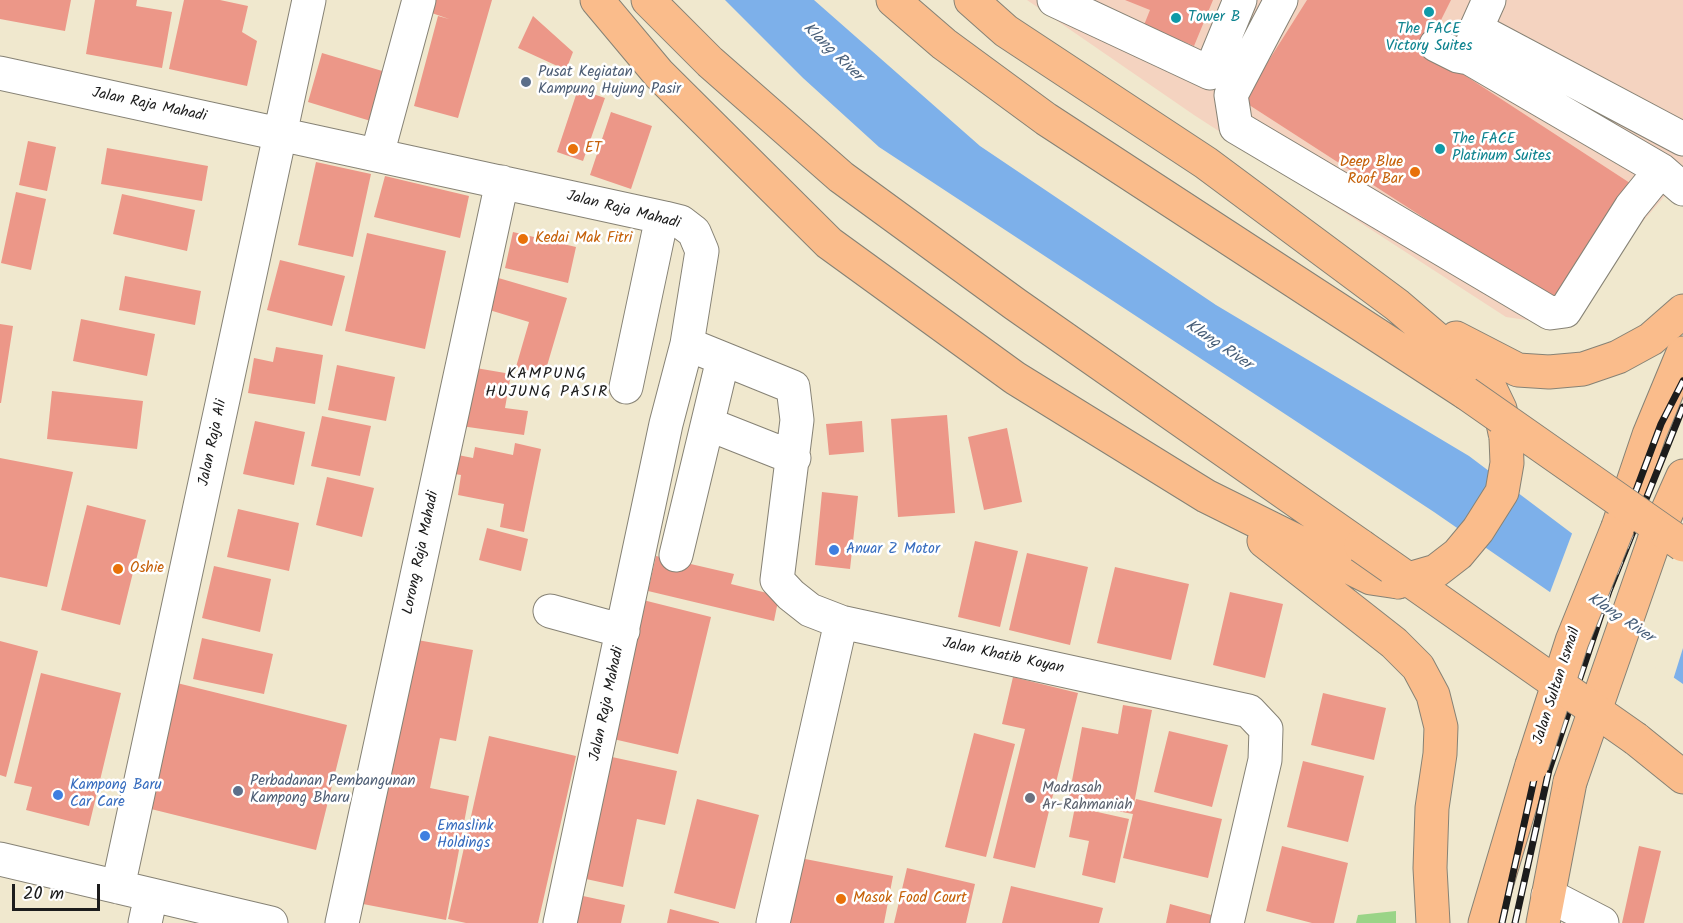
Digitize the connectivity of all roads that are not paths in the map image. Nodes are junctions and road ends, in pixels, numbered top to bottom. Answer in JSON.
{"nodes":[{"id":1,"x":309,"y":0,"type":"edge"},
{"id":2,"x":419,"y":0,"type":"edge"},
{"id":3,"x":597,"y":0,"type":"edge"},
{"id":4,"x":648,"y":0,"type":"edge"},
{"id":5,"x":893,"y":0,"type":"edge"},
{"id":6,"x":971,"y":0,"type":"edge"},
{"id":7,"x":1240,"y":0,"type":"edge"},
{"id":8,"x":1281,"y":0,"type":"edge"},
{"id":9,"x":1489,"y":0,"type":"edge"},
{"id":10,"x":1068,"y":3,"type":"edge"},
{"id":11,"x":1473,"y":44,"type":"junction"},
{"id":12,"x":1437,"y":45,"type":"dead end"},
{"id":13,"x":0,"y":73,"type":"edge"},
{"id":14,"x":280,"y":134,"type":"junction"},
{"id":15,"x":1683,"y":139,"type":"edge"},
{"id":16,"x":377,"y":155,"type":"junction"},
{"id":17,"x":1672,"y":179,"type":"edge"},
{"id":18,"x":502,"y":182,"type":"junction"},
{"id":19,"x":665,"y":218,"type":"junction"},
{"id":20,"x":1397,"y":305,"type":"junction"},
{"id":21,"x":1683,"y":311,"type":"edge"},
{"id":22,"x":687,"y":344,"type":"junction"},
{"id":23,"x":1683,"y":353,"type":"edge"},
{"id":24,"x":723,"y":358,"type":"junction"},
{"id":25,"x":626,"y":387,"type":"dead end"},
{"id":26,"x":708,"y":424,"type":"junction"},
{"id":27,"x":794,"y":458,"type":"junction"},
{"id":28,"x":1683,"y":476,"type":"edge"},
{"id":29,"x":1206,"y":496,"type":"junction"},
{"id":30,"x":1668,"y":543,"type":"edge"},
{"id":31,"x":676,"y":555,"type":"dead end"},
{"id":32,"x":550,"y":611,"type":"dead end"},
{"id":33,"x":841,"y":622,"type":"junction"},
{"id":34,"x":623,"y":631,"type":"junction"},
{"id":35,"x":1683,"y":777,"type":"edge"},
{"id":36,"x":0,"y":859,"type":"edge"},
{"id":37,"x":118,"y":887,"type":"junction"},
{"id":38,"x":148,"y":909,"type":"edge"},
{"id":39,"x":1545,"y":909,"type":"edge"},
{"id":40,"x":271,"y":923,"type":"edge"},
{"id":41,"x":342,"y":923,"type":"edge"},
{"id":42,"x":560,"y":923,"type":"edge"},
{"id":43,"x":773,"y":923,"type":"edge"},
{"id":44,"x":1227,"y":923,"type":"edge"},
{"id":45,"x":1433,"y":923,"type":"edge"},
{"id":46,"x":1485,"y":923,"type":"edge"},
{"id":47,"x":1602,"y":923,"type":"edge"}],
"edges":[{"from":1,"to":14,"type":"street","name":"Jalan Raja Ali"},
{"from":2,"to":16,"type":"street"},
{"from":3,"to":29,"type":"main road"},
{"from":4,"to":35,"type":"main road","bridge":true},
{"from":5,"to":30,"type":"main road","bridge":true},
{"from":6,"to":20,"type":"main road"},
{"from":7,"to":10,"type":"street"},
{"from":8,"to":17,"type":"street"},
{"from":9,"to":11,"type":"street"},
{"from":11,"to":12,"type":"street"},
{"from":11,"to":15,"type":"street"},
{"from":11,"to":17,"type":"street"},
{"from":13,"to":14,"type":"street","name":"Jalan Raja Mahadi"},
{"from":14,"to":16,"type":"street","name":"Jalan Raja Mahadi"},
{"from":14,"to":37,"type":"street","name":"Jalan Raja Ali"},
{"from":16,"to":18,"type":"street","name":"Jalan Raja Mahadi"},
{"from":18,"to":19,"type":"street","name":"Jalan Raja Mahadi"},
{"from":18,"to":41,"type":"street","name":"Lorong Raja Mahadi"},
{"from":19,"to":22,"type":"street","name":"Jalan Raja Mahadi"},
{"from":19,"to":25,"type":"street"},
{"from":20,"to":21,"type":"main road"},
{"from":20,"to":29,"type":"main road","bridge":true},
{"from":22,"to":24,"type":"street"},
{"from":22,"to":34,"type":"street","name":"Jalan Raja Mahadi"},
{"from":23,"to":46,"type":"main road","name":"Jalan Sultan Ismail","bridge":true},
{"from":24,"to":26,"type":"street"},
{"from":24,"to":27,"type":"street"},
{"from":26,"to":27,"type":"street"},
{"from":26,"to":31,"type":"street"},
{"from":27,"to":33,"type":"street","name":"Jalan Khatib Koyan"},
{"from":28,"to":30,"type":"main road"},
{"from":29,"to":45,"type":"main road"},
{"from":30,"to":39,"type":"main road","bridge":true},
{"from":32,"to":34,"type":"street"},
{"from":33,"to":43,"type":"street"},
{"from":33,"to":44,"type":"street","name":"Jalan Khatib Koyan"},
{"from":34,"to":42,"type":"street","name":"Jalan Raja Mahadi"},
{"from":36,"to":37,"type":"street"},
{"from":37,"to":38,"type":"street"},
{"from":38,"to":40,"type":"street"},
{"from":39,"to":47,"type":"street"}]}
